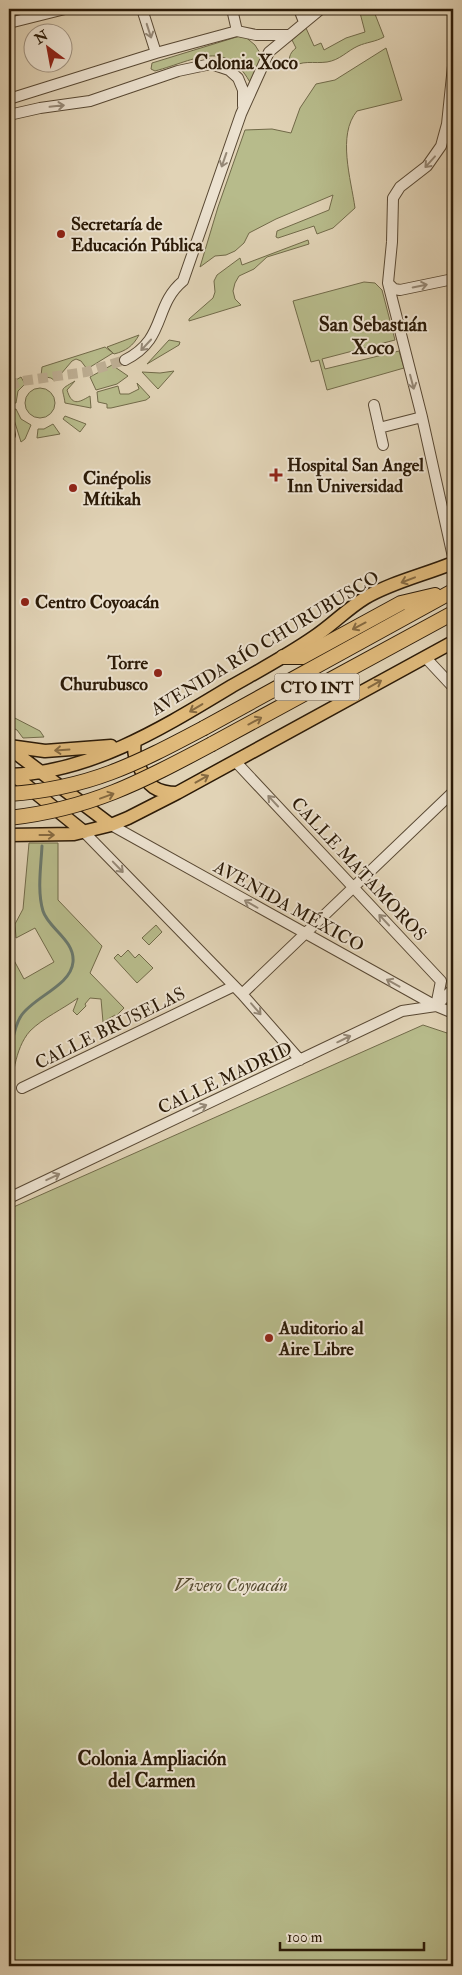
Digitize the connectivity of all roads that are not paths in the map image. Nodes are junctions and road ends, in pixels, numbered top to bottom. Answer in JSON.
{"nodes":[{"id":1,"x":65,"y":9,"type":"edge"},
{"id":2,"x":142,"y":9,"type":"edge"},
{"id":3,"x":232,"y":9,"type":"edge"},
{"id":4,"x":299,"y":9,"type":"edge"},
{"id":5,"x":322,"y":9,"type":"edge"},
{"id":6,"x":304,"y":22,"type":"junction"},
{"id":7,"x":9,"y":23,"type":"edge"},
{"id":8,"x":238,"y":31,"type":"junction"},
{"id":9,"x":256,"y":35,"type":"junction"},
{"id":10,"x":288,"y":35,"type":"junction"},
{"id":11,"x":269,"y":52,"type":"junction"},
{"id":12,"x":156,"y":53,"type":"junction"},
{"id":13,"x":453,"y":66,"type":"edge"},
{"id":14,"x":9,"y":99,"type":"edge"},
{"id":15,"x":240,"y":114,"type":"junction"},
{"id":16,"x":9,"y":115,"type":"edge"},
{"id":17,"x":453,"y":279,"type":"edge"},
{"id":18,"x":388,"y":284,"type":"junction"},
{"id":19,"x":125,"y":360,"type":"tunnel mouth"},
{"id":20,"x":374,"y":405,"type":"dead end"},
{"id":21,"x":422,"y":418,"type":"junction"},
{"id":22,"x":379,"y":428,"type":"junction"},
{"id":23,"x":9,"y":430,"type":"edge"},
{"id":24,"x":9,"y":435,"type":"edge"},
{"id":25,"x":383,"y":445,"type":"dead end"},
{"id":26,"x":453,"y":557,"type":"edge"},
{"id":27,"x":453,"y":563,"type":"edge"},
{"id":28,"x":453,"y":591,"type":"edge"},
{"id":29,"x":453,"y":613,"type":"edge"},
{"id":30,"x":453,"y":642,"type":"edge"},
{"id":31,"x":283,"y":656,"type":"junction"},
{"id":32,"x":425,"y":657,"type":"junction"},
{"id":33,"x":453,"y":687,"type":"edge"},
{"id":34,"x":132,"y":743,"type":"junction"},
{"id":35,"x":9,"y":747,"type":"edge"},
{"id":36,"x":235,"y":761,"type":"junction"},
{"id":37,"x":42,"y":772,"type":"junction"},
{"id":38,"x":11,"y":774,"type":"edge"},
{"id":39,"x":453,"y":792,"type":"edge"},
{"id":40,"x":177,"y":793,"type":"junction"},
{"id":41,"x":9,"y":794,"type":"edge"},
{"id":42,"x":9,"y":818,"type":"edge"},
{"id":43,"x":111,"y":825,"type":"junction"},
{"id":44,"x":84,"y":832,"type":"junction"},
{"id":45,"x":9,"y":835,"type":"edge"},
{"id":46,"x":354,"y":888,"type":"junction"},
{"id":47,"x":306,"y":935,"type":"junction"},
{"id":48,"x":234,"y":986,"type":"junction"},
{"id":49,"x":453,"y":989,"type":"edge"},
{"id":50,"x":242,"y":994,"type":"junction"},
{"id":51,"x":436,"y":1006,"type":"junction"},
{"id":52,"x":453,"y":1013,"type":"edge"},
{"id":53,"x":300,"y":1060,"type":"junction"},
{"id":54,"x":22,"y":1088,"type":"dead end"},
{"id":55,"x":9,"y":1198,"type":"edge"}],
"edges":[{"from":1,"to":7,"type":"street"},
{"from":2,"to":12,"type":"street","one_way":true},
{"from":3,"to":8,"type":"street"},
{"from":4,"to":6,"type":"street"},
{"from":5,"to":6,"type":"street"},
{"from":6,"to":10,"type":"street"},
{"from":8,"to":9,"type":"street"},
{"from":8,"to":12,"type":"street"},
{"from":9,"to":10,"type":"street"},
{"from":9,"to":11,"type":"street"},
{"from":10,"to":11,"type":"street"},
{"from":11,"to":15,"type":"street"},
{"from":12,"to":14,"type":"street"},
{"from":13,"to":18,"type":"street","one_way":true},
{"from":16,"to":15,"type":"street","one_way":true},
{"from":15,"to":19,"type":"street","one_way":true},
{"from":18,"to":17,"type":"street","one_way":true},
{"from":18,"to":21,"type":"street","one_way":true},
{"from":20,"to":22,"type":"street"},
{"from":21,"to":22,"type":"street"},
{"from":21,"to":26,"type":"street"},
{"from":22,"to":25,"type":"street"},
{"from":23,"to":24,"type":"street"},
{"from":27,"to":31,"type":"main road","name":"AVENIDA RÍO CHURUBUSCO","number":"CTO INT","one_way":true},
{"from":28,"to":31,"type":"highway","one_way":true},
{"from":28,"to":41,"type":"highway","number":"CTO INT","bridge":true},
{"from":42,"to":29,"type":"highway","number":"CTO INT","one_way":true,"bridge":true},
{"from":30,"to":32,"type":"main road","number":"CTO INT"},
{"from":31,"to":34,"type":"main road","name":"AVENIDA RÍO CHURUBUSCO","number":"CTO INT","one_way":true},
{"from":32,"to":33,"type":"street"},
{"from":36,"to":32,"type":"main road","number":"CTO INT","one_way":true},
{"from":34,"to":35,"type":"main road","one_way":true},
{"from":34,"to":37,"type":"main road","name":"AVENIDA RÍO CHURUBUSCO","number":"CTO INT"},
{"from":34,"to":40,"type":"main road"},
{"from":35,"to":37,"type":"main road"},
{"from":40,"to":36,"type":"main road","number":"CTO INT","one_way":true},
{"from":46,"to":36,"type":"street","name":"CALLE MATAMOROS","one_way":true},
{"from":37,"to":38,"type":"main road","name":"AVENIDA RÍO CHURUBUSCO","number":"CTO INT"},
{"from":37,"to":43,"type":"main road"},
{"from":38,"to":44,"type":"main road"},
{"from":39,"to":46,"type":"street"},
{"from":40,"to":43,"type":"main road","number":"CTO INT"},
{"from":43,"to":44,"type":"main road","number":"CTO INT"},
{"from":47,"to":43,"type":"street","name":"AVENIDA MÉXICO","one_way":true},
{"from":45,"to":44,"type":"main road","number":"CTO INT","one_way":true},
{"from":44,"to":48,"type":"street","one_way":true},
{"from":46,"to":47,"type":"street"},
{"from":51,"to":46,"type":"street","name":"CALLE MATAMOROS","one_way":true},
{"from":47,"to":50,"type":"street"},
{"from":51,"to":47,"type":"street","name":"AVENIDA MÉXICO","one_way":true},
{"from":48,"to":50,"type":"street"},
{"from":48,"to":54,"type":"street","name":"CALLE BRUSELAS"},
{"from":49,"to":51,"type":"street"},
{"from":50,"to":53,"type":"street","one_way":true},
{"from":51,"to":52,"type":"street","name":"AVENIDA MÉXICO"},
{"from":53,"to":51,"type":"street","name":"CALLE MADRID","one_way":true},
{"from":55,"to":53,"type":"street","name":"CALLE MADRID","one_way":true}]}
